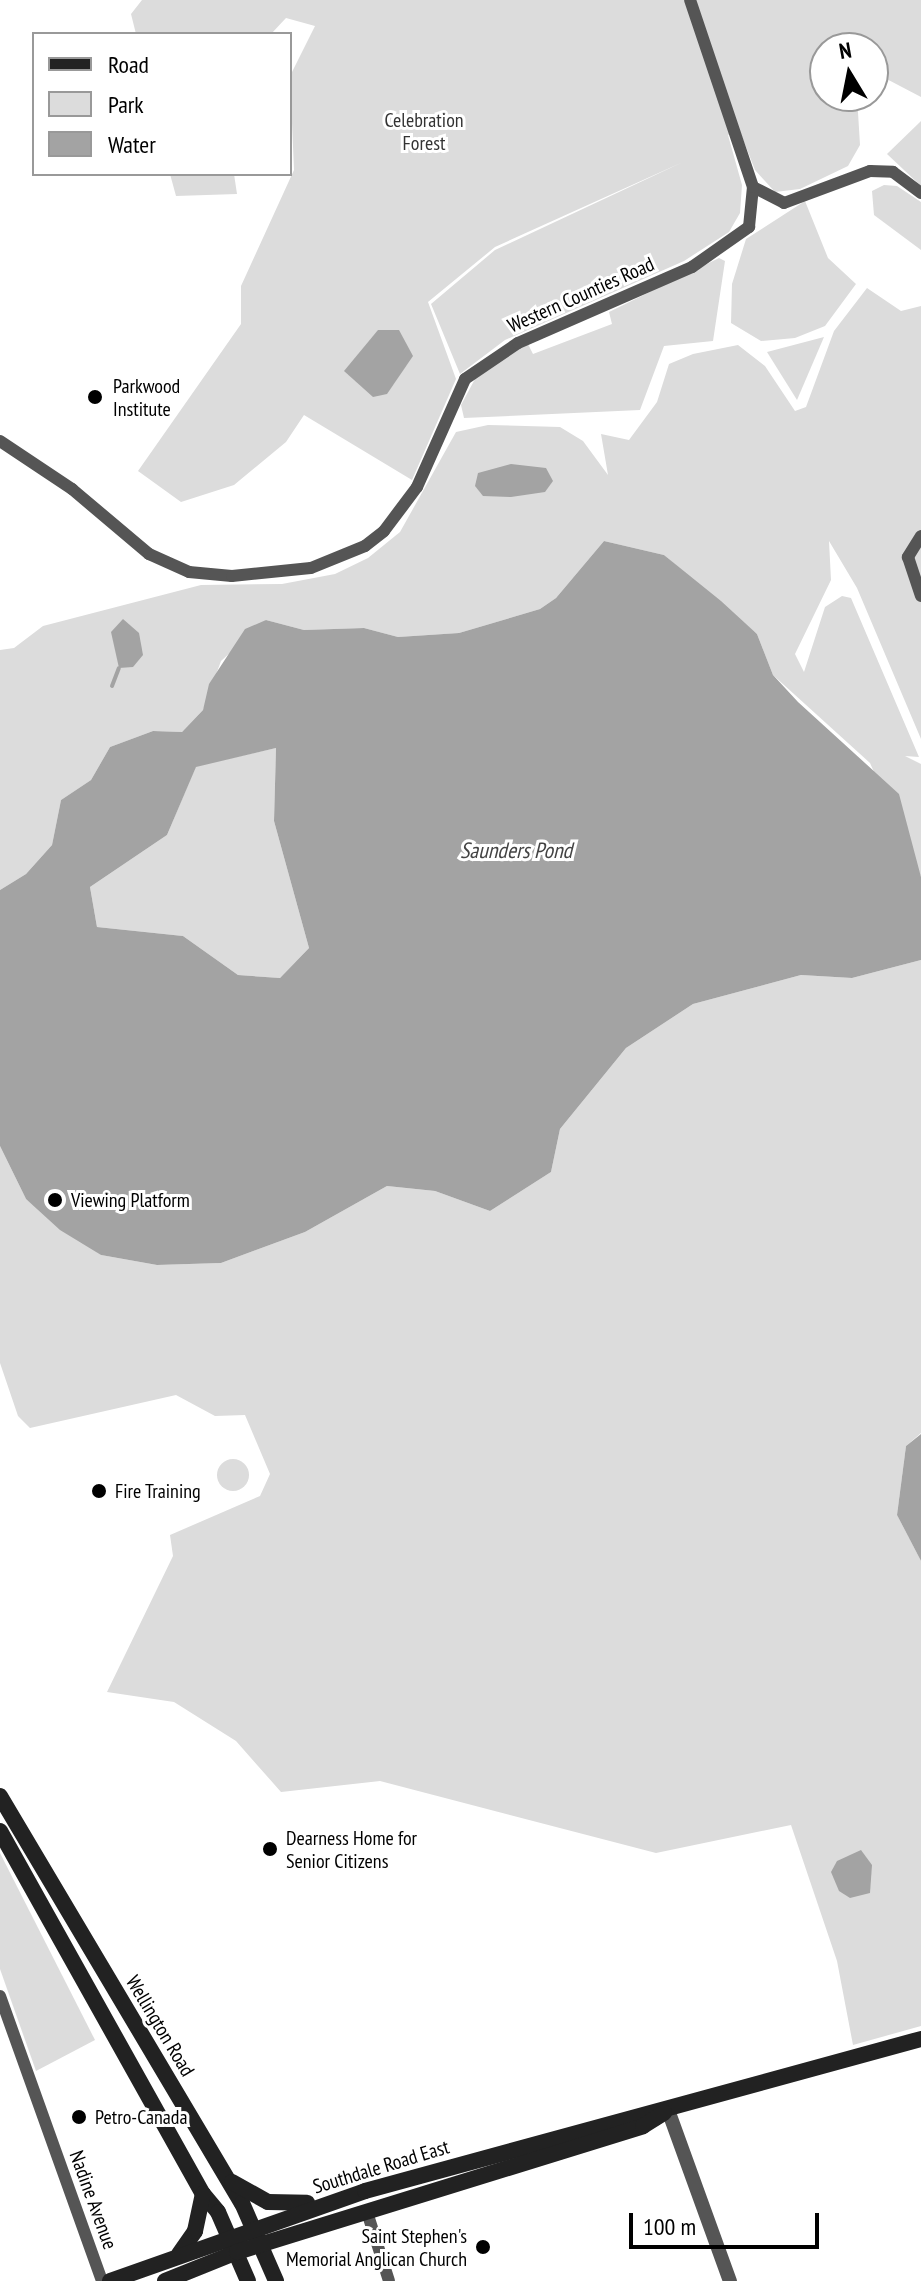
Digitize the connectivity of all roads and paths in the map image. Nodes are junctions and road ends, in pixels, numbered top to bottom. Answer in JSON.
{"nodes":[{"id":1,"x":690,"y":0,"type":"edge"},
{"id":2,"x":753,"y":187,"type":"junction"},
{"id":3,"x":921,"y":193,"type":"edge"},
{"id":4,"x":0,"y":441,"type":"edge"},
{"id":5,"x":921,"y":536,"type":"edge"},
{"id":6,"x":921,"y":596,"type":"edge"},
{"id":7,"x":0,"y":1796,"type":"edge"},
{"id":8,"x":0,"y":1831,"type":"edge"},
{"id":9,"x":0,"y":1996,"type":"edge"},
{"id":10,"x":5,"y":2028,"type":"edge"},
{"id":11,"x":921,"y":2039,"type":"edge"},
{"id":12,"x":668,"y":2110,"type":"junction"},
{"id":13,"x":228,"y":2179,"type":"junction"},
{"id":14,"x":203,"y":2194,"type":"junction"},
{"id":15,"x":327,"y":2203,"type":"junction"},
{"id":16,"x":367,"y":2212,"type":"junction"},
{"id":17,"x":253,"y":2227,"type":"junction"},
{"id":18,"x":229,"y":2236,"type":"junction"},
{"id":19,"x":260,"y":2245,"type":"junction"},
{"id":20,"x":237,"y":2252,"type":"junction"},
{"id":21,"x":176,"y":2256,"type":"junction"},
{"id":22,"x":102,"y":2281,"type":"edge"},
{"id":23,"x":110,"y":2281,"type":"edge"},
{"id":24,"x":165,"y":2281,"type":"edge"},
{"id":25,"x":248,"y":2281,"type":"edge"},
{"id":26,"x":276,"y":2281,"type":"edge"},
{"id":27,"x":389,"y":2281,"type":"edge"},
{"id":28,"x":730,"y":2281,"type":"edge"}],
"edges":[{"from":1,"to":2,"type":"street","name":"Western Counties Road"},
{"from":2,"to":3,"type":"street"},
{"from":2,"to":4,"type":"street","name":"Western Counties Road"},
{"from":5,"to":6,"type":"street"},
{"from":7,"to":13,"type":"main road","name":"Wellington Road"},
{"from":8,"to":14,"type":"main road","name":"Wellington Road"},
{"from":9,"to":10,"type":"street","name":"Nadine Avenue"},
{"from":10,"to":22,"type":"street","name":"Nadine Avenue"},
{"from":11,"to":12,"type":"main road","name":"Southdale Road East"},
{"from":12,"to":15,"type":"main road","name":"Southdale Road East"},
{"from":12,"to":16,"type":"main road","name":"Southdale Road East"},
{"from":12,"to":28,"type":"street"},
{"from":13,"to":15,"type":"main road"},
{"from":13,"to":17,"type":"main road","name":"Wellington Road"},
{"from":14,"to":18,"type":"main road","name":"Wellington Road"},
{"from":14,"to":21,"type":"main road"},
{"from":15,"to":17,"type":"main road","name":"Southdale Road East"},
{"from":16,"to":19,"type":"main road","name":"Southdale Road East"},
{"from":16,"to":27,"type":"street"},
{"from":17,"to":18,"type":"main road","name":"Southdale Road East"},
{"from":17,"to":19,"type":"main road","name":"Wellington Road"},
{"from":18,"to":20,"type":"main road","name":"Wellington Road"},
{"from":18,"to":21,"type":"main road","name":"Southdale Road East"},
{"from":19,"to":20,"type":"main road","name":"Southdale Road East"},
{"from":19,"to":26,"type":"main road","name":"Wellington Road"},
{"from":20,"to":24,"type":"main road","name":"Southdale Road East"},
{"from":20,"to":25,"type":"main road","name":"Wellington Road"},
{"from":21,"to":23,"type":"main road","name":"Southdale Road East"}]}
